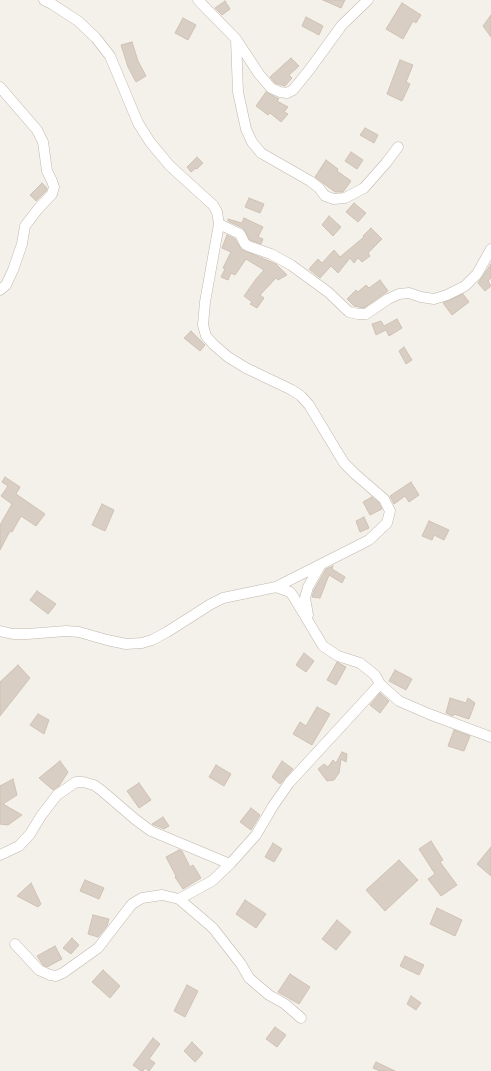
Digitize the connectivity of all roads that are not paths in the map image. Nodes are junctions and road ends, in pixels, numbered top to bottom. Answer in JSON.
{"nodes":[{"id":1,"x":44,"y":0,"type":"edge"},
{"id":2,"x":198,"y":0,"type":"edge"},
{"id":3,"x":368,"y":0,"type":"edge"},
{"id":4,"x":236,"y":39,"type":"junction"},
{"id":5,"x":0,"y":87,"type":"edge"},
{"id":6,"x":398,"y":147,"type":"dead end"},
{"id":7,"x":219,"y":224,"type":"junction"},
{"id":8,"x":491,"y":249,"type":"edge"},
{"id":9,"x":0,"y":290,"type":"edge"},
{"id":10,"x":320,"y":566,"type":"junction"},
{"id":11,"x":276,"y":587,"type":"junction"},
{"id":12,"x":310,"y":624,"type":"junction"},
{"id":13,"x":0,"y":631,"type":"edge"},
{"id":14,"x":380,"y":684,"type":"junction"},
{"id":15,"x":491,"y":737,"type":"edge"},
{"id":16,"x":0,"y":855,"type":"edge"},
{"id":17,"x":230,"y":864,"type":"junction"},
{"id":18,"x":179,"y":899,"type":"junction"},
{"id":19,"x":15,"y":944,"type":"dead end"},
{"id":20,"x":301,"y":1018,"type":"dead end"}],
"edges":[{"from":1,"to":7,"type":"street"},
{"from":2,"to":4,"type":"street"},
{"from":3,"to":4,"type":"street"},
{"from":4,"to":6,"type":"street"},
{"from":5,"to":9,"type":"street"},
{"from":7,"to":8,"type":"street"},
{"from":7,"to":10,"type":"street"},
{"from":10,"to":11,"type":"street"},
{"from":10,"to":12,"type":"street"},
{"from":11,"to":12,"type":"street"},
{"from":11,"to":13,"type":"street"},
{"from":12,"to":14,"type":"street"},
{"from":14,"to":15,"type":"street"},
{"from":14,"to":17,"type":"street"},
{"from":16,"to":17,"type":"street"},
{"from":17,"to":18,"type":"street"},
{"from":18,"to":19,"type":"street"},
{"from":18,"to":20,"type":"street"}]}
